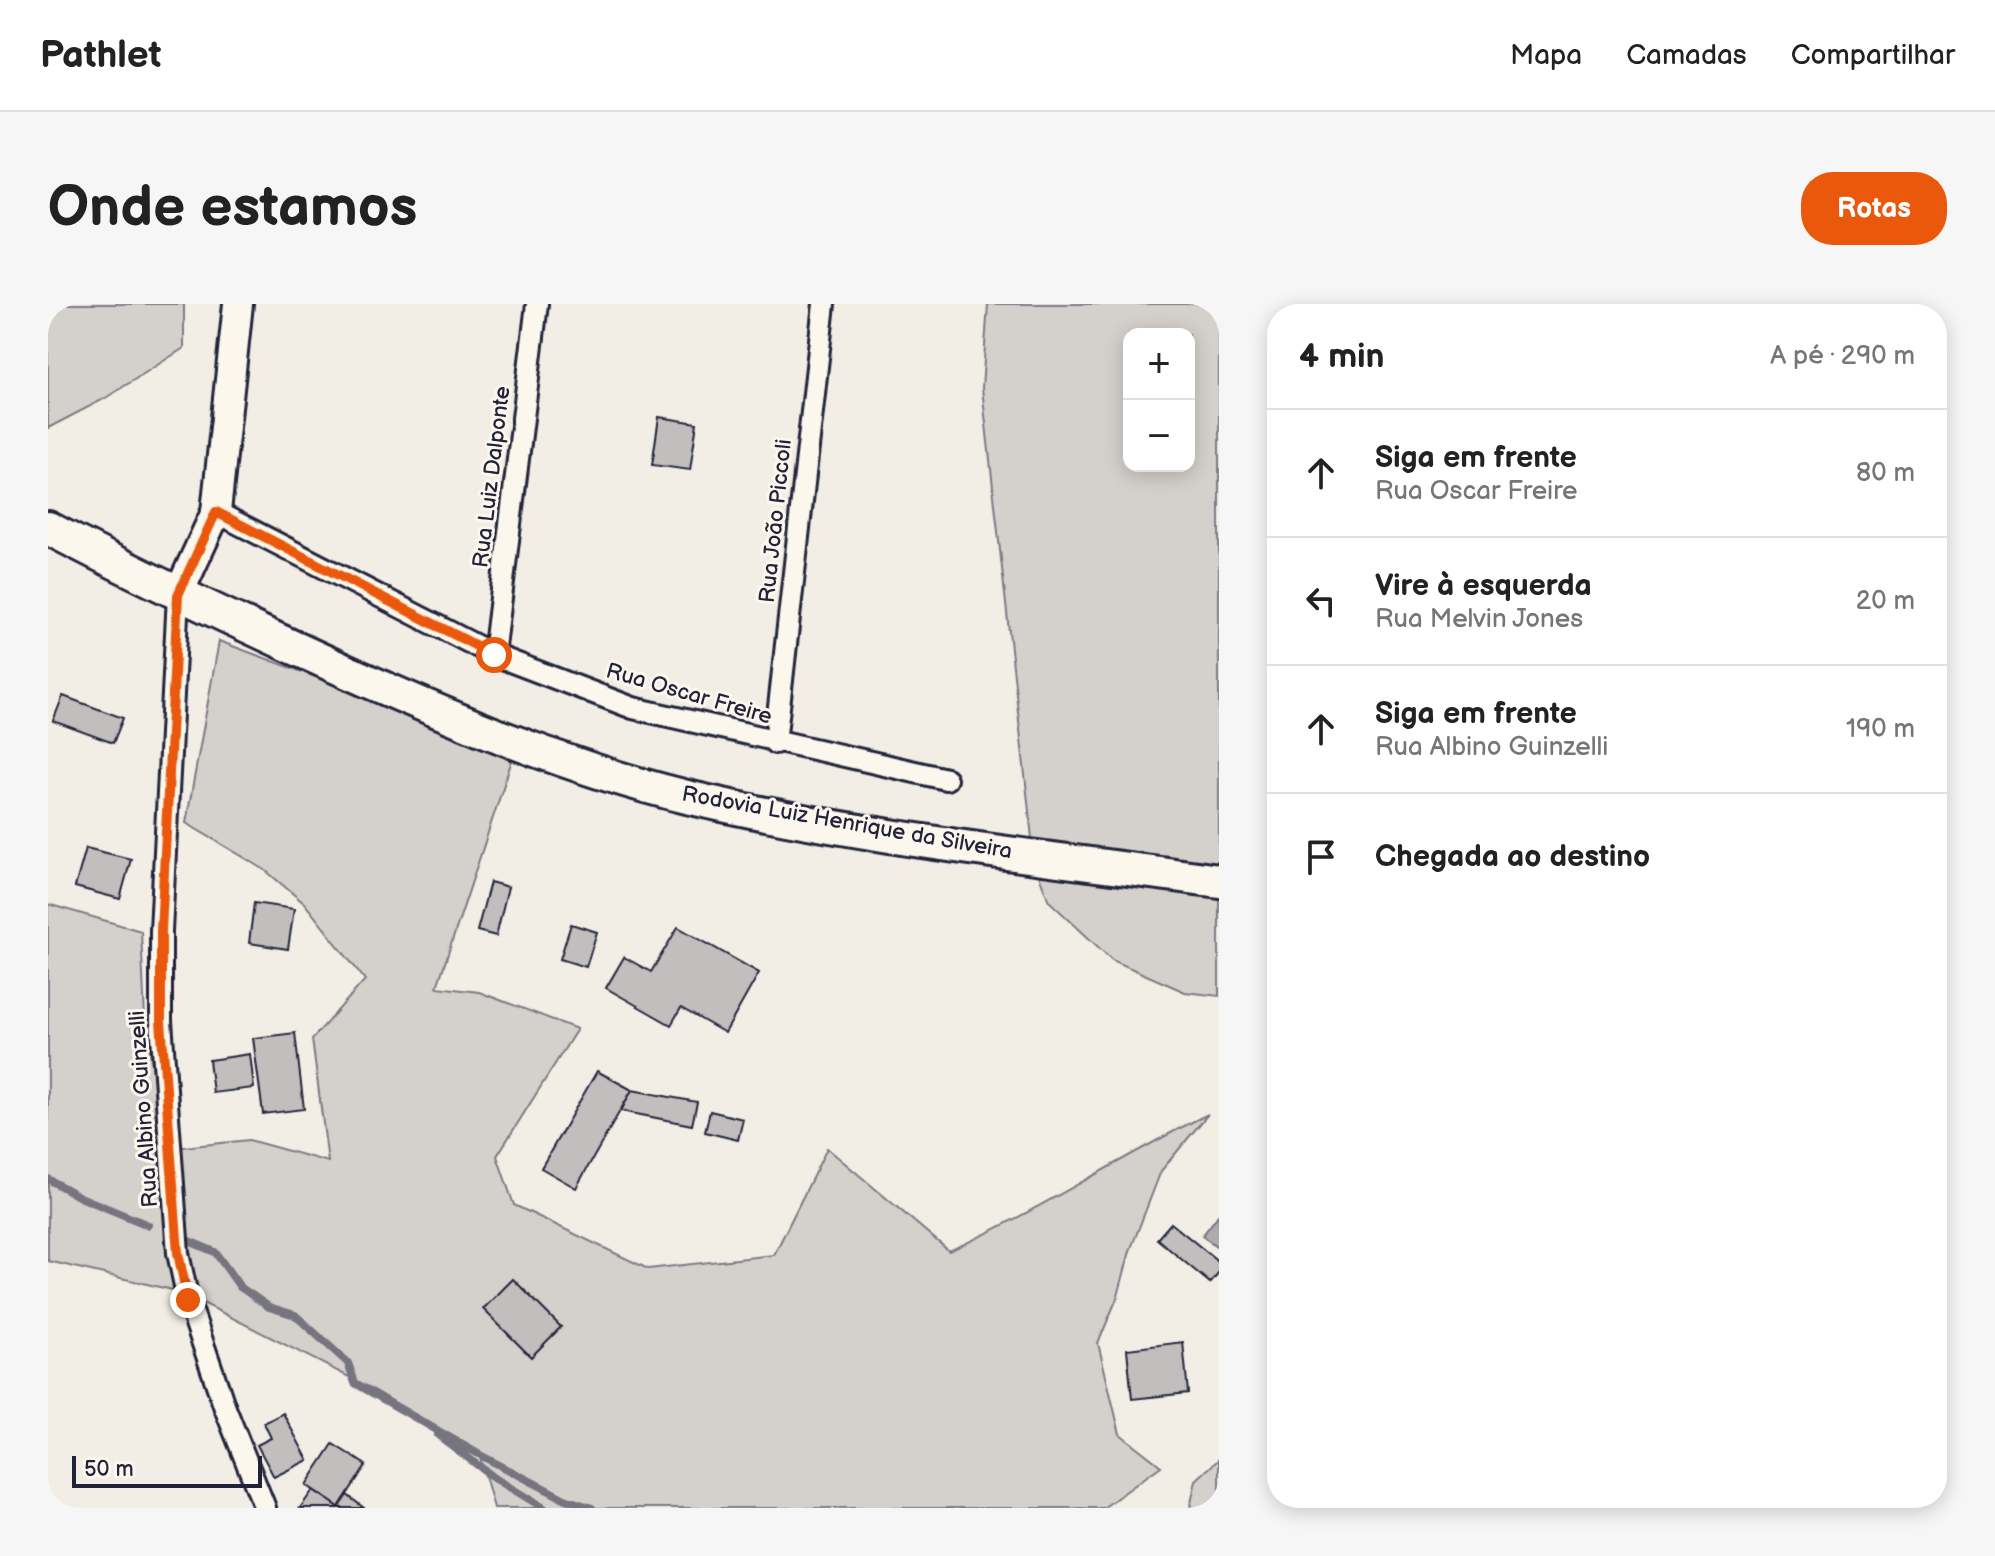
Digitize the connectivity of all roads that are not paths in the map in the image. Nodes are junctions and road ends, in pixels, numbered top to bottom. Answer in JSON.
{"nodes":[{"id":1,"x":238,"y":304,"type":"edge"},
{"id":2,"x":537,"y":304,"type":"edge"},
{"id":3,"x":824,"y":304,"type":"edge"},
{"id":4,"x":216,"y":512,"type":"junction"},
{"id":5,"x":48,"y":528,"type":"edge"},
{"id":6,"x":178,"y":595,"type":"junction"},
{"id":7,"x":494,"y":655,"type":"junction"},
{"id":8,"x":775,"y":743,"type":"junction"},
{"id":9,"x":946,"y":779,"type":"dead end"},
{"id":10,"x":1219,"y":881,"type":"edge"},
{"id":11,"x":265,"y":1508,"type":"edge"}],
"edges":[{"from":1,"to":4,"type":"street"},
{"from":2,"to":7,"type":"street","name":"Rua Luiz Dalponte"},
{"from":3,"to":8,"type":"street","name":"Rua João Piccoli"},
{"from":4,"to":6,"type":"street"},
{"from":4,"to":7,"type":"street","name":"Rua Oscar Freire"},
{"from":5,"to":6,"type":"main road","name":"Rodovia Luiz Henrique da Silveira"},
{"from":6,"to":10,"type":"main road","name":"Rodovia Luiz Henrique da Silveira"},
{"from":6,"to":11,"type":"street","name":"Rua Albino Guinzelli"},
{"from":7,"to":8,"type":"street","name":"Rua Oscar Freire"},
{"from":8,"to":9,"type":"street","name":"Rua Oscar Freire"}]}
